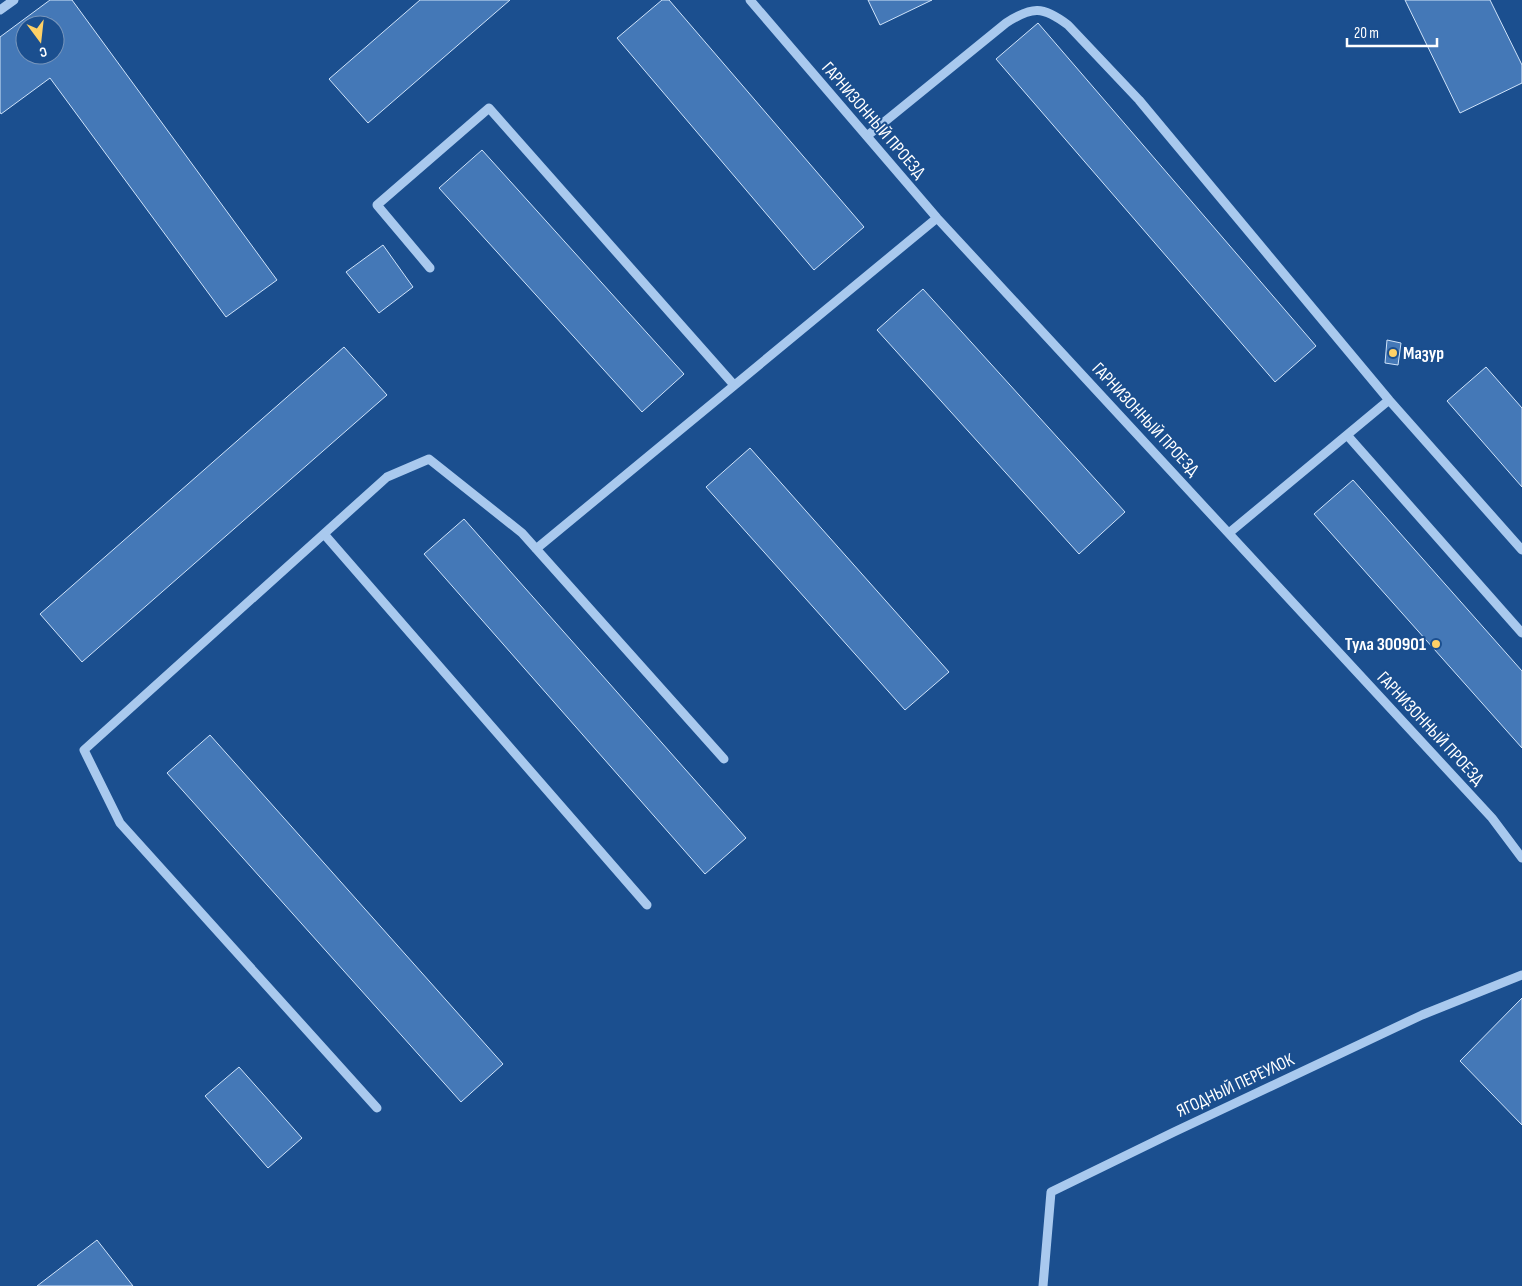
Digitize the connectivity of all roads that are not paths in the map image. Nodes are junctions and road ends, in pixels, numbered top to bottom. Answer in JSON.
{"nodes":[{"id":1,"x":14,"y":0,"type":"edge"},
{"id":2,"x":750,"y":0,"type":"edge"},
{"id":3,"x":0,"y":10,"type":"edge"},
{"id":4,"x":867,"y":136,"type":"junction"},
{"id":5,"x":937,"y":218,"type":"junction"},
{"id":6,"x":430,"y":268,"type":"dead end"},
{"id":7,"x":734,"y":385,"type":"junction"},
{"id":8,"x":1389,"y":400,"type":"junction"},
{"id":9,"x":1347,"y":435,"type":"junction"},
{"id":10,"x":1229,"y":533,"type":"junction"},
{"id":11,"x":324,"y":534,"type":"junction"},
{"id":12,"x":536,"y":549,"type":"junction"},
{"id":13,"x":1522,"y":550,"type":"edge"},
{"id":14,"x":1522,"y":633,"type":"edge"},
{"id":15,"x":724,"y":759,"type":"dead end"},
{"id":16,"x":1522,"y":858,"type":"edge"},
{"id":17,"x":647,"y":906,"type":"dead end"},
{"id":18,"x":1522,"y":975,"type":"edge"},
{"id":19,"x":377,"y":1108,"type":"dead end"},
{"id":20,"x":1043,"y":1286,"type":"edge"}],
"edges":[{"from":1,"to":3,"type":"street"},
{"from":2,"to":4,"type":"street","name":"ГАРНИЗОННЫЙ ПРОЕЗД"},
{"from":4,"to":5,"type":"street","name":"ГАРНИЗОННЫЙ ПРОЕЗД"},
{"from":4,"to":8,"type":"street"},
{"from":5,"to":7,"type":"street"},
{"from":5,"to":10,"type":"street","name":"ГАРНИЗОННЫЙ ПРОЕЗД"},
{"from":6,"to":7,"type":"street"},
{"from":7,"to":12,"type":"street"},
{"from":8,"to":9,"type":"street"},
{"from":8,"to":13,"type":"street"},
{"from":9,"to":10,"type":"street"},
{"from":9,"to":14,"type":"street"},
{"from":10,"to":16,"type":"street","name":"ГАРНИЗОННЫЙ ПРОЕЗД"},
{"from":11,"to":12,"type":"street"},
{"from":11,"to":17,"type":"street"},
{"from":11,"to":19,"type":"street"},
{"from":12,"to":15,"type":"street"},
{"from":18,"to":20,"type":"street","name":"ЯГОДНЫЙ ПЕРЕУЛОК"}]}
